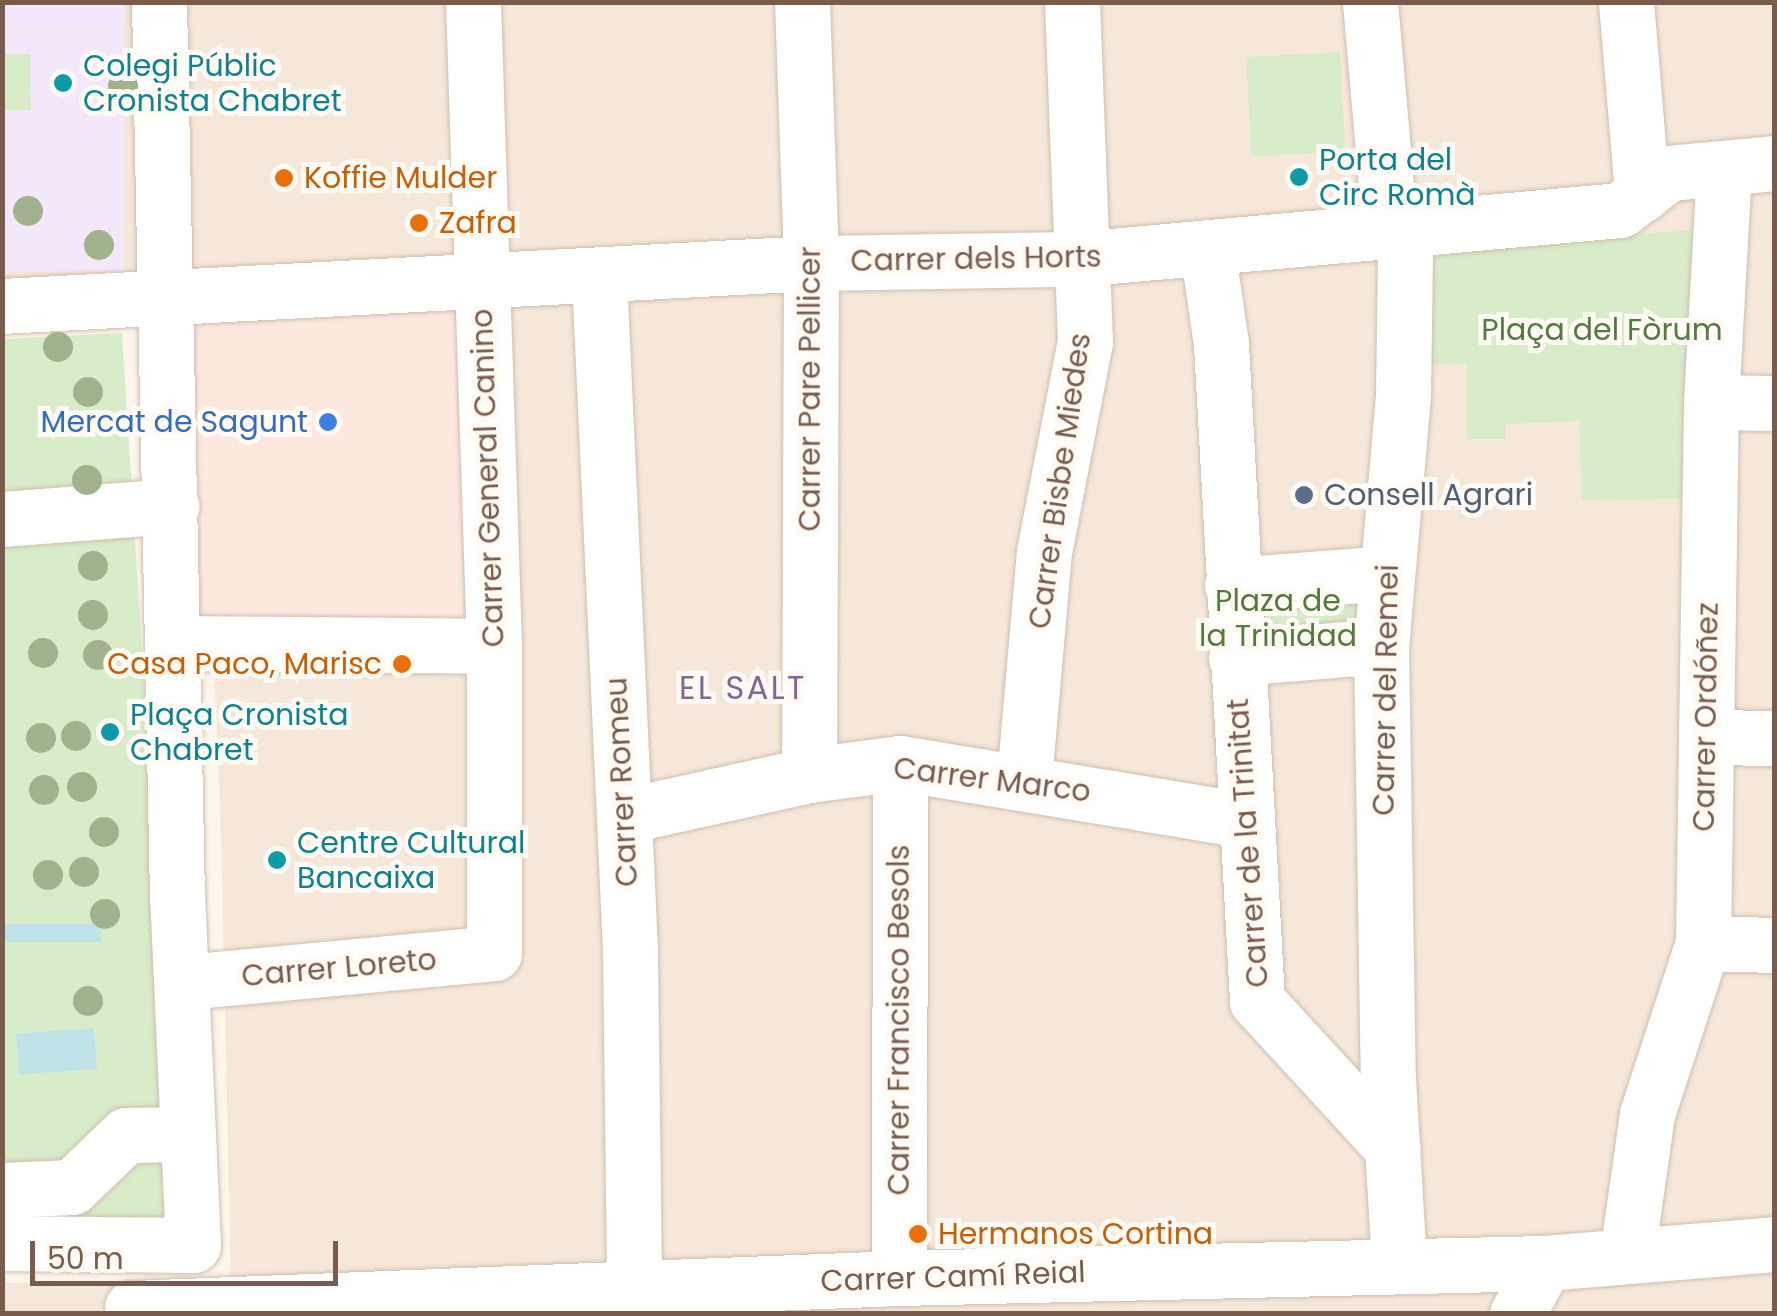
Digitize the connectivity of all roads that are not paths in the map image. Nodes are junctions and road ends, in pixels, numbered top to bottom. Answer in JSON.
{"nodes":[{"id":1,"x":159,"y":2,"type":"edge"},
{"id":2,"x":473,"y":2,"type":"edge"},
{"id":3,"x":802,"y":2,"type":"edge"},
{"id":4,"x":1072,"y":2,"type":"edge"},
{"id":5,"x":1370,"y":2,"type":"edge"},
{"id":6,"x":1626,"y":2,"type":"edge"},
{"id":7,"x":1749,"y":166,"type":"edge"},
{"id":8,"x":1642,"y":194,"type":"junction"},
{"id":9,"x":1402,"y":226,"type":"junction"},
{"id":10,"x":1207,"y":248,"type":"junction"},
{"id":11,"x":1078,"y":258,"type":"junction"},
{"id":12,"x":811,"y":263,"type":"junction"},
{"id":13,"x":599,"y":277,"type":"junction"},
{"id":14,"x":481,"y":283,"type":"junction"},
{"id":15,"x":166,"y":300,"type":"junction"},
{"id":16,"x":2,"y":306,"type":"edge"},
{"id":17,"x":1711,"y":402,"type":"junction"},
{"id":18,"x":1774,"y":403,"type":"edge"},
{"id":19,"x":172,"y":506,"type":"junction"},
{"id":20,"x":2,"y":519,"type":"edge"},
{"id":21,"x":1387,"y":573,"type":"junction"},
{"id":22,"x":1232,"y":585,"type":"junction"},
{"id":23,"x":176,"y":644,"type":"junction"},
{"id":24,"x":494,"y":646,"type":"junction"},
{"id":25,"x":1381,"y":646,"type":"junction"},
{"id":26,"x":1236,"y":658,"type":"junction"},
{"id":27,"x":1706,"y":738,"type":"junction"},
{"id":28,"x":1774,"y":738,"type":"edge"},
{"id":29,"x":900,"y":763,"type":"junction"},
{"id":30,"x":809,"y":775,"type":"junction"},
{"id":31,"x":1024,"y":780,"type":"junction"},
{"id":32,"x":624,"y":816,"type":"junction"},
{"id":33,"x":1243,"y":820,"type":"junction"},
{"id":34,"x":1703,"y":943,"type":"junction"},
{"id":35,"x":1774,"y":944,"type":"edge"},
{"id":36,"x":494,"y":953,"type":"joint"},
{"id":37,"x":184,"y":982,"type":"junction"},
{"id":38,"x":186,"y":1134,"type":"junction"},
{"id":39,"x":1392,"y":1148,"type":"junction"},
{"id":40,"x":2,"y":1190,"type":"edge"},
{"id":41,"x":2,"y":1243,"type":"edge"},
{"id":42,"x":1774,"y":1244,"type":"edge"},
{"id":43,"x":130,"y":1248,"type":"junction"},
{"id":44,"x":1626,"y":1255,"type":"junction"},
{"id":45,"x":1399,"y":1262,"type":"junction"},
{"id":46,"x":1545,"y":1263,"type":"junction"},
{"id":47,"x":899,"y":1278,"type":"junction"},
{"id":48,"x":634,"y":1287,"type":"junction"},
{"id":49,"x":131,"y":1310,"type":"edge"},
{"id":50,"x":1517,"y":1314,"type":"edge"}],
"edges":[{"from":1,"to":15,"type":"street"},
{"from":2,"to":14,"type":"street","name":"Carrer General Canino"},
{"from":3,"to":12,"type":"street","name":"Carrer Pare Pellicer"},
{"from":4,"to":11,"type":"street","name":"Carrer Bisbe Miedes"},
{"from":5,"to":9,"type":"street","name":"Carrer del Remei"},
{"from":6,"to":8,"type":"street"},
{"from":7,"to":8,"type":"street","name":"Carrer dels Horts"},
{"from":7,"to":17,"type":"street","name":"Carrer Ordóñez"},
{"from":8,"to":9,"type":"street","name":"Carrer dels Horts"},
{"from":9,"to":10,"type":"street","name":"Carrer dels Horts"},
{"from":9,"to":21,"type":"street","name":"Carrer del Remei"},
{"from":10,"to":11,"type":"street","name":"Carrer dels Horts"},
{"from":10,"to":22,"type":"street","name":"Carrer de la Trinitat"},
{"from":11,"to":12,"type":"street","name":"Carrer dels Horts"},
{"from":11,"to":31,"type":"street","name":"Carrer Bisbe Miedes"},
{"from":12,"to":13,"type":"street","name":"Carrer dels Horts"},
{"from":12,"to":30,"type":"street","name":"Carrer Pare Pellicer"},
{"from":13,"to":14,"type":"street","name":"Carrer dels Horts"},
{"from":13,"to":32,"type":"street","name":"Carrer Romeu"},
{"from":14,"to":15,"type":"street","name":"Carrer dels Horts"},
{"from":14,"to":24,"type":"street","name":"Carrer General Canino"},
{"from":15,"to":16,"type":"street"},
{"from":15,"to":19,"type":"street"},
{"from":17,"to":18,"type":"street"},
{"from":17,"to":27,"type":"street","name":"Carrer Ordóñez"},
{"from":19,"to":20,"type":"street"},
{"from":19,"to":23,"type":"street"},
{"from":21,"to":22,"type":"street"},
{"from":21,"to":25,"type":"street","name":"Carrer del Remei"},
{"from":22,"to":26,"type":"street","name":"Carrer de la Trinitat"},
{"from":23,"to":24,"type":"street"},
{"from":23,"to":37,"type":"street"},
{"from":24,"to":36,"type":"street","name":"Carrer General Canino"},
{"from":25,"to":26,"type":"street"},
{"from":25,"to":39,"type":"street","name":"Carrer del Remei"},
{"from":26,"to":33,"type":"street","name":"Carrer de la Trinitat"},
{"from":27,"to":28,"type":"street"},
{"from":27,"to":34,"type":"street","name":"Carrer Ordóñez"},
{"from":29,"to":30,"type":"street","name":"Carrer Marco"},
{"from":29,"to":31,"type":"street","name":"Carrer Marco"},
{"from":29,"to":47,"type":"street","name":"Carrer Francisco Besols"},
{"from":30,"to":32,"type":"street","name":"Carrer Marco"},
{"from":31,"to":33,"type":"street","name":"Carrer Marco"},
{"from":32,"to":48,"type":"street","name":"Carrer Romeu"},
{"from":33,"to":39,"type":"street","name":"Carrer de la Trinitat"},
{"from":34,"to":35,"type":"street"},
{"from":34,"to":44,"type":"street","name":"Carrer Ordóñez"},
{"from":36,"to":37,"type":"street","name":"Carrer Loreto"},
{"from":37,"to":38,"type":"street"},
{"from":38,"to":40,"type":"street"},
{"from":38,"to":43,"type":"street"},
{"from":39,"to":45,"type":"street","name":"Carrer del Remei"},
{"from":41,"to":43,"type":"street"},
{"from":42,"to":44,"type":"street","name":"Carrer Camí Reial"},
{"from":43,"to":49,"type":"street"},
{"from":44,"to":46,"type":"street","name":"Carrer Camí Reial"},
{"from":45,"to":46,"type":"street","name":"Carrer Camí Reial"},
{"from":45,"to":47,"type":"street","name":"Carrer Camí Reial"},
{"from":46,"to":50,"type":"street"},
{"from":47,"to":48,"type":"street","name":"Carrer Camí Reial"},
{"from":48,"to":49,"type":"street","name":"Carrer Camí Reial"}]}
